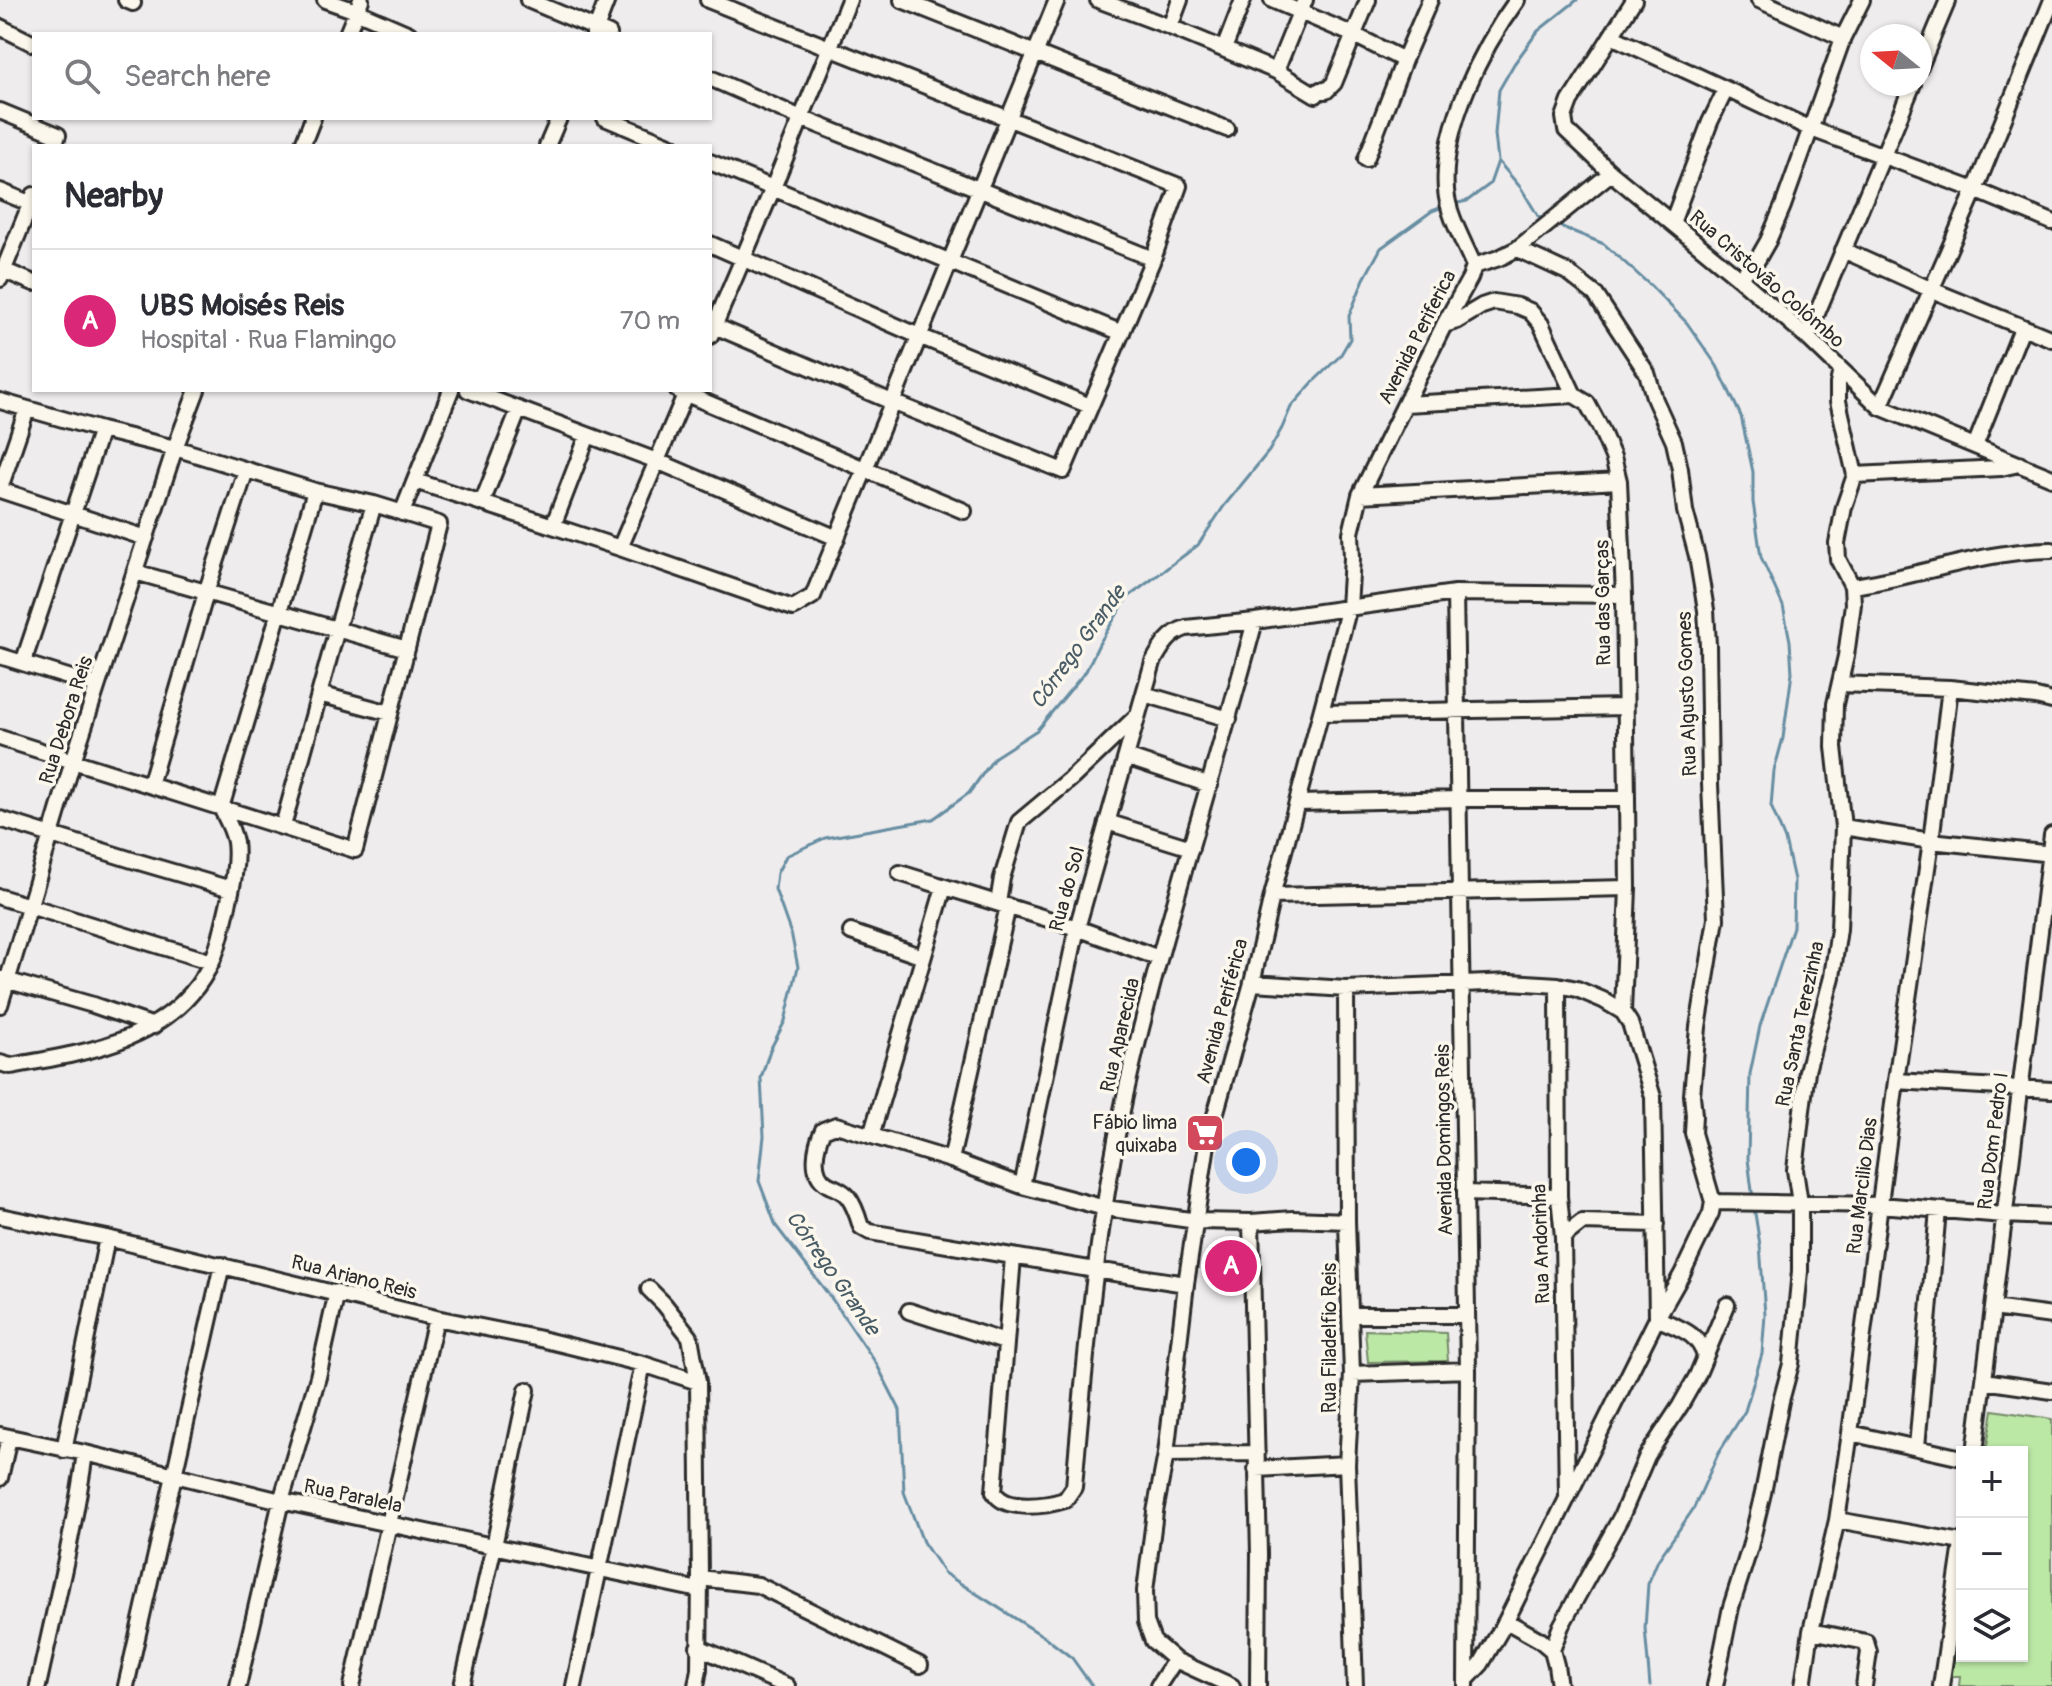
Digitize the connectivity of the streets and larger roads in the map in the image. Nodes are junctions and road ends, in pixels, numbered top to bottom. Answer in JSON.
{"nodes":[{"id":1,"x":325,"y":0,"type":"edge"},
{"id":2,"x":528,"y":0,"type":"edge"},
{"id":3,"x":607,"y":0,"type":"edge"},
{"id":4,"x":708,"y":0,"type":"edge"},
{"id":5,"x":849,"y":0,"type":"edge"},
{"id":6,"x":902,"y":0,"type":"edge"},
{"id":7,"x":1057,"y":0,"type":"edge"},
{"id":8,"x":1098,"y":0,"type":"edge"},
{"id":9,"x":1180,"y":0,"type":"edge"},
{"id":10,"x":1243,"y":0,"type":"edge"},
{"id":11,"x":1272,"y":0,"type":"edge"},
{"id":12,"x":1368,"y":0,"type":"edge"},
{"id":13,"x":1430,"y":0,"type":"edge"},
{"id":14,"x":1517,"y":0,"type":"edge"},
{"id":15,"x":1634,"y":0,"type":"edge"},
{"id":16,"x":1759,"y":0,"type":"edge"},
{"id":17,"x":1862,"y":0,"type":"edge"},
{"id":18,"x":1948,"y":0,"type":"edge"},
{"id":19,"x":2052,"y":0,"type":"edge"},
{"id":20,"x":1119,"y":4,"type":"edge"},
{"id":21,"x":358,"y":5,"type":"edge"},
{"id":22,"x":1302,"y":5,"type":"edge"},
{"id":23,"x":0,"y":27,"type":"edge"},
{"id":24,"x":1170,"y":27,"type":"junction"},
{"id":25,"x":348,"y":32,"type":"edge"},
{"id":26,"x":405,"y":32,"type":"edge"},
{"id":27,"x":599,"y":32,"type":"edge"},
{"id":28,"x":1354,"y":35,"type":"junction"},
{"id":29,"x":1611,"y":36,"type":"junction"},
{"id":30,"x":1843,"y":38,"type":"junction"},
{"id":31,"x":1932,"y":38,"type":"edge"},
{"id":32,"x":32,"y":43,"type":"edge"},
{"id":33,"x":829,"y":47,"type":"junction"},
{"id":34,"x":1224,"y":49,"type":"junction"},
{"id":35,"x":1036,"y":54,"type":"junction"},
{"id":36,"x":1404,"y":60,"type":"junction"},
{"id":37,"x":1276,"y":71,"type":"junction"},
{"id":38,"x":712,"y":79,"type":"edge"},
{"id":39,"x":1726,"y":89,"type":"junction"},
{"id":40,"x":1908,"y":96,"type":"edge"},
{"id":41,"x":0,"y":111,"type":"edge"},
{"id":42,"x":801,"y":118,"type":"junction"},
{"id":43,"x":1008,"y":119,"type":"junction"},
{"id":44,"x":312,"y":120,"type":"edge"},
{"id":45,"x":558,"y":120,"type":"edge"},
{"id":46,"x":610,"y":120,"type":"edge"},
{"id":47,"x":1227,"y":129,"type":"dead end"},
{"id":48,"x":1811,"y":129,"type":"junction"},
{"id":49,"x":55,"y":144,"type":"edge"},
{"id":50,"x":303,"y":144,"type":"edge"},
{"id":51,"x":548,"y":144,"type":"edge"},
{"id":52,"x":667,"y":144,"type":"edge"},
{"id":53,"x":1883,"y":156,"type":"junction"},
{"id":54,"x":1366,"y":159,"type":"dead end"},
{"id":55,"x":712,"y":163,"type":"edge"},
{"id":56,"x":1611,"y":173,"type":"junction"},
{"id":57,"x":773,"y":188,"type":"junction"},
{"id":58,"x":979,"y":189,"type":"junction"},
{"id":59,"x":1975,"y":190,"type":"junction"},
{"id":60,"x":0,"y":191,"type":"edge"},
{"id":61,"x":32,"y":201,"type":"edge"},
{"id":62,"x":32,"y":203,"type":"edge"},
{"id":63,"x":2052,"y":222,"type":"edge"},
{"id":64,"x":1672,"y":223,"type":"junction"},
{"id":65,"x":712,"y":245,"type":"edge"},
{"id":66,"x":1517,"y":249,"type":"junction"},
{"id":67,"x":1843,"y":250,"type":"junction"},
{"id":68,"x":744,"y":257,"type":"junction"},
{"id":69,"x":1153,"y":259,"type":"junction"},
{"id":70,"x":950,"y":260,"type":"junction"},
{"id":71,"x":1474,"y":266,"type":"junction"},
{"id":72,"x":1,"y":273,"type":"edge"},
{"id":73,"x":1739,"y":278,"type":"junction"},
{"id":74,"x":32,"y":282,"type":"edge"},
{"id":75,"x":1932,"y":290,"type":"junction"},
{"id":76,"x":1444,"y":325,"type":"junction"},
{"id":77,"x":712,"y":327,"type":"edge"},
{"id":78,"x":2022,"y":328,"type":"junction"},
{"id":79,"x":712,"y":329,"type":"edge"},
{"id":80,"x":1122,"y":333,"type":"junction"},
{"id":81,"x":919,"y":336,"type":"junction"},
{"id":82,"x":1807,"y":337,"type":"junction"},
{"id":83,"x":2052,"y":339,"type":"edge"},
{"id":84,"x":1841,"y":370,"type":"junction"},
{"id":85,"x":196,"y":392,"type":"edge"},
{"id":86,"x":450,"y":392,"type":"edge"},
{"id":87,"x":473,"y":392,"type":"edge"},
{"id":88,"x":683,"y":392,"type":"edge"},
{"id":89,"x":685,"y":392,"type":"edge"},
{"id":90,"x":1574,"y":395,"type":"junction"},
{"id":91,"x":0,"y":401,"type":"edge"},
{"id":92,"x":892,"y":402,"type":"junction"},
{"id":93,"x":1405,"y":404,"type":"junction"},
{"id":94,"x":1090,"y":406,"type":"junction"},
{"id":95,"x":1880,"y":407,"type":"junction"},
{"id":96,"x":27,"y":409,"type":"junction"},
{"id":97,"x":519,"y":409,"type":"junction"},
{"id":98,"x":101,"y":430,"type":"junction"},
{"id":99,"x":588,"y":435,"type":"junction"},
{"id":100,"x":1975,"y":446,"type":"junction"},
{"id":101,"x":175,"y":448,"type":"junction"},
{"id":102,"x":657,"y":461,"type":"junction"},
{"id":103,"x":2019,"y":464,"type":"junction"},
{"id":104,"x":865,"y":469,"type":"junction"},
{"id":105,"x":246,"y":470,"type":"junction"},
{"id":106,"x":1855,"y":475,"type":"junction"},
{"id":107,"x":2052,"y":478,"type":"edge"},
{"id":108,"x":415,"y":481,"type":"junction"},
{"id":109,"x":1619,"y":481,"type":"junction"},
{"id":110,"x":0,"y":489,"type":"edge"},
{"id":111,"x":315,"y":491,"type":"junction"},
{"id":112,"x":1360,"y":495,"type":"junction"},
{"id":113,"x":482,"y":503,"type":"junction"},
{"id":114,"x":374,"y":504,"type":"junction"},
{"id":115,"x":964,"y":511,"type":"dead end"},
{"id":116,"x":402,"y":513,"type":"junction"},
{"id":117,"x":72,"y":515,"type":"junction"},
{"id":118,"x":553,"y":526,"type":"junction"},
{"id":119,"x":146,"y":538,"type":"junction"},
{"id":120,"x":837,"y":538,"type":"junction"},
{"id":121,"x":620,"y":548,"type":"junction"},
{"id":122,"x":2052,"y":550,"type":"edge"},
{"id":123,"x":135,"y":572,"type":"junction"},
{"id":124,"x":1852,"y":586,"type":"junction"},
{"id":125,"x":206,"y":593,"type":"junction"},
{"id":126,"x":1455,"y":593,"type":"junction"},
{"id":127,"x":1624,"y":595,"type":"junction"},
{"id":128,"x":1349,"y":607,"type":"junction"},
{"id":129,"x":279,"y":612,"type":"junction"},
{"id":130,"x":1255,"y":621,"type":"junction"},
{"id":131,"x":337,"y":629,"type":"junction"},
{"id":132,"x":407,"y":649,"type":"junction"},
{"id":133,"x":0,"y":656,"type":"edge"},
{"id":134,"x":23,"y":663,"type":"junction"},
{"id":135,"x":1840,"y":684,"type":"junction"},
{"id":136,"x":97,"y":686,"type":"junction"},
{"id":137,"x":1950,"y":688,"type":"junction"},
{"id":138,"x":319,"y":694,"type":"junction"},
{"id":139,"x":1144,"y":694,"type":"junction"},
{"id":140,"x":2052,"y":701,"type":"edge"},
{"id":141,"x":1625,"y":707,"type":"junction"},
{"id":142,"x":1457,"y":710,"type":"junction"},
{"id":143,"x":390,"y":713,"type":"junction"},
{"id":144,"x":1322,"y":713,"type":"junction"},
{"id":145,"x":1138,"y":714,"type":"junction"},
{"id":146,"x":1229,"y":719,"type":"junction"},
{"id":147,"x":0,"y":738,"type":"edge"},
{"id":148,"x":1126,"y":757,"type":"junction"},
{"id":149,"x":73,"y":761,"type":"junction"},
{"id":150,"x":150,"y":785,"type":"junction"},
{"id":151,"x":1210,"y":785,"type":"junction"},
{"id":152,"x":1459,"y":799,"type":"junction"},
{"id":153,"x":1627,"y":799,"type":"junction"},
{"id":154,"x":1298,"y":803,"type":"junction"},
{"id":155,"x":221,"y":808,"type":"junction"},
{"id":156,"x":0,"y":819,"type":"edge"},
{"id":157,"x":1107,"y":822,"type":"junction"},
{"id":158,"x":283,"y":826,"type":"junction"},
{"id":159,"x":1843,"y":827,"type":"junction"},
{"id":160,"x":52,"y":835,"type":"junction"},
{"id":161,"x":2052,"y":835,"type":"edge"},
{"id":162,"x":1931,"y":841,"type":"junction"},
{"id":163,"x":1191,"y":848,"type":"junction"},
{"id":164,"x":2051,"y":854,"type":"edge"},
{"id":165,"x":900,"y":873,"type":"dead end"},
{"id":166,"x":944,"y":887,"type":"junction"},
{"id":167,"x":1628,"y":888,"type":"junction"},
{"id":168,"x":231,"y":889,"type":"junction"},
{"id":169,"x":1461,"y":893,"type":"junction"},
{"id":170,"x":1272,"y":896,"type":"junction"},
{"id":171,"x":0,"y":897,"type":"edge"},
{"id":172,"x":1003,"y":904,"type":"junction"},
{"id":173,"x":31,"y":906,"type":"junction"},
{"id":174,"x":1077,"y":928,"type":"junction"},
{"id":175,"x":851,"y":932,"type":"dead end"},
{"id":176,"x":923,"y":957,"type":"junction"},
{"id":177,"x":1159,"y":958,"type":"junction"},
{"id":178,"x":212,"y":962,"type":"junction"},
{"id":179,"x":4,"y":980,"type":"edge"},
{"id":180,"x":1252,"y":983,"type":"junction"},
{"id":181,"x":1462,"y":985,"type":"junction"},
{"id":182,"x":1558,"y":985,"type":"junction"},
{"id":183,"x":1346,"y":989,"type":"junction"},
{"id":184,"x":0,"y":1005,"type":"edge"},
{"id":185,"x":1623,"y":1012,"type":"junction"},
{"id":186,"x":154,"y":1026,"type":"junction"},
{"id":187,"x":0,"y":1063,"type":"edge"},
{"id":188,"x":1896,"y":1081,"type":"junction"},
{"id":189,"x":2020,"y":1089,"type":"junction"},
{"id":190,"x":2052,"y":1090,"type":"edge"},
{"id":191,"x":866,"y":1135,"type":"junction"},
{"id":192,"x":951,"y":1160,"type":"junction"},
{"id":193,"x":1022,"y":1186,"type":"junction"},
{"id":194,"x":1465,"y":1193,"type":"junction"},
{"id":195,"x":1559,"y":1196,"type":"junction"},
{"id":196,"x":1713,"y":1202,"type":"junction"},
{"id":197,"x":1800,"y":1203,"type":"junction"},
{"id":198,"x":1880,"y":1205,"type":"junction"},
{"id":199,"x":1105,"y":1208,"type":"junction"},
{"id":200,"x":1938,"y":1210,"type":"junction"},
{"id":201,"x":2004,"y":1215,"type":"junction"},
{"id":202,"x":0,"y":1216,"type":"edge"},
{"id":203,"x":2052,"y":1217,"type":"edge"},
{"id":204,"x":1197,"y":1221,"type":"junction"},
{"id":205,"x":1347,"y":1221,"type":"junction"},
{"id":206,"x":1251,"y":1222,"type":"junction"},
{"id":207,"x":1656,"y":1224,"type":"junction"},
{"id":208,"x":1563,"y":1237,"type":"junction"},
{"id":209,"x":107,"y":1238,"type":"junction"},
{"id":210,"x":1013,"y":1257,"type":"junction"},
{"id":211,"x":222,"y":1265,"type":"junction"},
{"id":212,"x":1095,"y":1270,"type":"junction"},
{"id":213,"x":1186,"y":1284,"type":"junction"},
{"id":214,"x":649,"y":1289,"type":"dead end"},
{"id":215,"x":337,"y":1292,"type":"junction"},
{"id":216,"x":1727,"y":1305,"type":"dead end"},
{"id":217,"x":1993,"y":1308,"type":"junction"},
{"id":218,"x":909,"y":1311,"type":"dead end"},
{"id":219,"x":1350,"y":1315,"type":"junction"},
{"id":220,"x":1466,"y":1315,"type":"junction"},
{"id":221,"x":2052,"y":1316,"type":"edge"},
{"id":222,"x":436,"y":1318,"type":"junction"},
{"id":223,"x":1657,"y":1318,"type":"junction"},
{"id":224,"x":1005,"y":1342,"type":"junction"},
{"id":225,"x":1705,"y":1356,"type":"junction"},
{"id":226,"x":643,"y":1364,"type":"junction"},
{"id":227,"x":1468,"y":1370,"type":"junction"},
{"id":228,"x":1352,"y":1374,"type":"junction"},
{"id":229,"x":1984,"y":1381,"type":"junction"},
{"id":230,"x":698,"y":1382,"type":"junction"},
{"id":231,"x":527,"y":1390,"type":"dead end"},
{"id":232,"x":2052,"y":1391,"type":"edge"},
{"id":233,"x":1850,"y":1433,"type":"junction"},
{"id":234,"x":4,"y":1436,"type":"edge"},
{"id":235,"x":1976,"y":1446,"type":"edge"},
{"id":236,"x":1917,"y":1447,"type":"junction"},
{"id":237,"x":64,"y":1450,"type":"junction"},
{"id":238,"x":85,"y":1453,"type":"junction"},
{"id":239,"x":1257,"y":1453,"type":"junction"},
{"id":240,"x":1166,"y":1454,"type":"junction"},
{"id":241,"x":1956,"y":1457,"type":"edge"},
{"id":242,"x":1347,"y":1464,"type":"junction"},
{"id":243,"x":1256,"y":1469,"type":"junction"},
{"id":244,"x":173,"y":1475,"type":"junction"},
{"id":245,"x":0,"y":1478,"type":"edge"},
{"id":246,"x":1567,"y":1500,"type":"junction"},
{"id":247,"x":281,"y":1501,"type":"junction"},
{"id":248,"x":1837,"y":1520,"type":"junction"},
{"id":249,"x":388,"y":1524,"type":"junction"},
{"id":250,"x":1956,"y":1542,"type":"edge"},
{"id":251,"x":494,"y":1546,"type":"junction"},
{"id":252,"x":599,"y":1567,"type":"junction"},
{"id":253,"x":699,"y":1584,"type":"junction"},
{"id":254,"x":1956,"y":1584,"type":"edge"},
{"id":255,"x":1506,"y":1621,"type":"junction"},
{"id":256,"x":1811,"y":1631,"type":"junction"},
{"id":257,"x":698,"y":1647,"type":"junction"},
{"id":258,"x":1552,"y":1650,"type":"junction"},
{"id":259,"x":1175,"y":1660,"type":"junction"},
{"id":260,"x":920,"y":1665,"type":"dead end"},
{"id":261,"x":1466,"y":1682,"type":"edge"},
{"id":262,"x":38,"y":1686,"type":"edge"},
{"id":263,"x":126,"y":1686,"type":"edge"},
{"id":264,"x":238,"y":1686,"type":"edge"},
{"id":265,"x":352,"y":1686,"type":"edge"},
{"id":266,"x":462,"y":1686,"type":"edge"},
{"id":267,"x":574,"y":1686,"type":"edge"},
{"id":268,"x":696,"y":1686,"type":"edge"},
{"id":269,"x":787,"y":1686,"type":"edge"},
{"id":270,"x":1158,"y":1686,"type":"edge"},
{"id":271,"x":1232,"y":1686,"type":"edge"},
{"id":272,"x":1258,"y":1686,"type":"edge"},
{"id":273,"x":1355,"y":1686,"type":"edge"},
{"id":274,"x":1559,"y":1686,"type":"edge"},
{"id":275,"x":1715,"y":1686,"type":"edge"},
{"id":276,"x":1803,"y":1686,"type":"edge"},
{"id":277,"x":1864,"y":1686,"type":"edge"},
{"id":278,"x":1941,"y":1686,"type":"edge"}],
"edges":[{"from":1,"to":21,"type":"street"},
{"from":2,"to":27,"type":"street"},
{"from":3,"to":27,"type":"street"},
{"from":4,"to":33,"type":"street"},
{"from":5,"to":33,"type":"street"},
{"from":6,"to":35,"type":"street"},
{"from":7,"to":35,"type":"street"},
{"from":8,"to":20,"type":"street"},
{"from":9,"to":24,"type":"street"},
{"from":10,"to":34,"type":"street"},
{"from":11,"to":22,"type":"street"},
{"from":12,"to":28,"type":"street"},
{"from":13,"to":36,"type":"street"},
{"from":14,"to":71,"type":"street","name":"Avenida Periferica"},
{"from":15,"to":29,"type":"street","name":"Rua Cristovão Colômbo"},
{"from":16,"to":30,"type":"street"},
{"from":17,"to":30,"type":"street"},
{"from":18,"to":31,"type":"street"},
{"from":19,"to":59,"type":"street"},
{"from":20,"to":24,"type":"street"},
{"from":21,"to":25,"type":"street"},
{"from":21,"to":26,"type":"street"},
{"from":22,"to":28,"type":"street"},
{"from":22,"to":37,"type":"street"},
{"from":23,"to":32,"type":"street"},
{"from":24,"to":34,"type":"street"},
{"from":28,"to":36,"type":"street"},
{"from":28,"to":37,"type":"street"},
{"from":29,"to":39,"type":"street"},
{"from":29,"to":56,"type":"street","name":"Rua Cristovão Colômbo"},
{"from":30,"to":48,"type":"street"},
{"from":33,"to":42,"type":"street"},
{"from":33,"to":43,"type":"street"},
{"from":34,"to":37,"type":"street"},
{"from":35,"to":43,"type":"street"},
{"from":35,"to":47,"type":"street"},
{"from":36,"to":54,"type":"street"},
{"from":38,"to":42,"type":"street"},
{"from":39,"to":48,"type":"street"},
{"from":39,"to":64,"type":"street"},
{"from":40,"to":53,"type":"street"},
{"from":41,"to":49,"type":"street"},
{"from":42,"to":57,"type":"street"},
{"from":42,"to":58,"type":"street"},
{"from":43,"to":58,"type":"street"},
{"from":43,"to":69,"type":"street"},
{"from":44,"to":50,"type":"street"},
{"from":45,"to":51,"type":"street"},
{"from":46,"to":52,"type":"street"},
{"from":48,"to":53,"type":"street"},
{"from":48,"to":73,"type":"street"},
{"from":53,"to":59,"type":"street"},
{"from":53,"to":67,"type":"street"},
{"from":55,"to":57,"type":"street"},
{"from":56,"to":64,"type":"street","name":"Rua Cristovão Colômbo"},
{"from":56,"to":66,"type":"street"},
{"from":57,"to":68,"type":"street"},
{"from":57,"to":70,"type":"street"},
{"from":58,"to":69,"type":"street"},
{"from":58,"to":70,"type":"street"},
{"from":59,"to":63,"type":"street"},
{"from":59,"to":75,"type":"street"},
{"from":60,"to":61,"type":"street"},
{"from":62,"to":72,"type":"street"},
{"from":64,"to":73,"type":"street","name":"Rua Cristovão Colômbo"},
{"from":65,"to":68,"type":"street"},
{"from":66,"to":71,"type":"street"},
{"from":66,"to":196,"type":"street","name":"Rua Algusto Gomes"},
{"from":67,"to":75,"type":"street"},
{"from":67,"to":82,"type":"street"},
{"from":68,"to":77,"type":"street"},
{"from":68,"to":81,"type":"street"},
{"from":69,"to":80,"type":"street"},
{"from":70,"to":80,"type":"street"},
{"from":70,"to":81,"type":"street"},
{"from":71,"to":76,"type":"street","name":"Avenida Periferica"},
{"from":72,"to":74,"type":"street"},
{"from":73,"to":82,"type":"street","name":"Rua Cristovão Colômbo"},
{"from":75,"to":78,"type":"street"},
{"from":75,"to":95,"type":"street"},
{"from":76,"to":90,"type":"street","name":"Rua das Garças"},
{"from":76,"to":93,"type":"street","name":"Avenida Periferica"},
{"from":78,"to":83,"type":"street"},
{"from":78,"to":100,"type":"street"},
{"from":79,"to":92,"type":"street"},
{"from":80,"to":94,"type":"street"},
{"from":81,"to":92,"type":"street"},
{"from":81,"to":94,"type":"street"},
{"from":82,"to":84,"type":"street","name":"Rua Cristovão Colômbo"},
{"from":84,"to":95,"type":"street","name":"Rua Cristovão Colômbo"},
{"from":84,"to":106,"type":"street"},
{"from":85,"to":101,"type":"street","name":"Rua Debora Reis"},
{"from":86,"to":108,"type":"street"},
{"from":87,"to":97,"type":"street"},
{"from":88,"to":102,"type":"street"},
{"from":89,"to":104,"type":"street"},
{"from":90,"to":93,"type":"street"},
{"from":90,"to":109,"type":"street","name":"Rua das Garças"},
{"from":91,"to":96,"type":"street"},
{"from":92,"to":94,"type":"street"},
{"from":92,"to":104,"type":"street"},
{"from":93,"to":112,"type":"street","name":"Avenida Periferica"},
{"from":95,"to":100,"type":"street","name":"Rua Cristovão Colômbo"},
{"from":96,"to":98,"type":"street"},
{"from":96,"to":110,"type":"street"},
{"from":97,"to":99,"type":"street"},
{"from":97,"to":113,"type":"street"},
{"from":98,"to":101,"type":"street"},
{"from":98,"to":117,"type":"street"},
{"from":99,"to":102,"type":"street"},
{"from":99,"to":118,"type":"street"},
{"from":100,"to":103,"type":"street","name":"Rua Cristovão Colômbo"},
{"from":101,"to":105,"type":"street"},
{"from":101,"to":119,"type":"street","name":"Rua Debora Reis"},
{"from":102,"to":120,"type":"street"},
{"from":102,"to":121,"type":"street"},
{"from":103,"to":106,"type":"street"},
{"from":103,"to":107,"type":"street","name":"Rua Cristovão Colômbo"},
{"from":104,"to":115,"type":"street"},
{"from":104,"to":120,"type":"street"},
{"from":105,"to":111,"type":"street"},
{"from":105,"to":125,"type":"street"},
{"from":106,"to":124,"type":"street","name":"Rua Santa Terezinha"},
{"from":108,"to":113,"type":"street"},
{"from":108,"to":116,"type":"street"},
{"from":109,"to":112,"type":"street"},
{"from":109,"to":127,"type":"street","name":"Rua das Garças"},
{"from":110,"to":117,"type":"street"},
{"from":111,"to":114,"type":"street"},
{"from":111,"to":129,"type":"street"},
{"from":112,"to":128,"type":"street","name":"Avenida Periferica"},
{"from":113,"to":118,"type":"street"},
{"from":114,"to":116,"type":"street"},
{"from":114,"to":131,"type":"street"},
{"from":116,"to":132,"type":"street"},
{"from":117,"to":119,"type":"street"},
{"from":117,"to":134,"type":"street"},
{"from":118,"to":121,"type":"street"},
{"from":119,"to":123,"type":"street","name":"Rua Debora Reis"},
{"from":120,"to":121,"type":"street"},
{"from":122,"to":124,"type":"street"},
{"from":123,"to":125,"type":"street"},
{"from":123,"to":136,"type":"street","name":"Rua Debora Reis"},
{"from":124,"to":135,"type":"street","name":"Rua Santa Terezinha"},
{"from":125,"to":129,"type":"street"},
{"from":125,"to":150,"type":"street"},
{"from":126,"to":127,"type":"street"},
{"from":126,"to":128,"type":"street"},
{"from":126,"to":142,"type":"street","name":"Avenida Domingos Reis"},
{"from":127,"to":141,"type":"street","name":"Rua das Garças"},
{"from":128,"to":130,"type":"street"},
{"from":128,"to":144,"type":"street","name":"Avenida Periférica"},
{"from":129,"to":131,"type":"street"},
{"from":129,"to":155,"type":"street"},
{"from":130,"to":139,"type":"street","name":"Rua do Sol"},
{"from":130,"to":146,"type":"street","name":"Rua Aparecida"},
{"from":131,"to":132,"type":"street"},
{"from":131,"to":138,"type":"street"},
{"from":132,"to":143,"type":"street"},
{"from":133,"to":134,"type":"street"},
{"from":134,"to":136,"type":"street"},
{"from":135,"to":137,"type":"street"},
{"from":135,"to":159,"type":"street","name":"Rua Santa Terezinha"},
{"from":136,"to":149,"type":"street","name":"Rua Debora Reis"},
{"from":137,"to":140,"type":"street"},
{"from":137,"to":162,"type":"street","name":"Rua Marcilio Dias"},
{"from":138,"to":143,"type":"street"},
{"from":138,"to":158,"type":"street"},
{"from":139,"to":145,"type":"street","name":"Rua do Sol"},
{"from":139,"to":146,"type":"street"},
{"from":141,"to":142,"type":"street"},
{"from":141,"to":153,"type":"street","name":"Rua das Garças"},
{"from":142,"to":144,"type":"street"},
{"from":142,"to":152,"type":"street","name":"Avenida Domingos Reis"},
{"from":143,"to":158,"type":"street"},
{"from":144,"to":154,"type":"street","name":"Avenida Periférica"},
{"from":145,"to":148,"type":"street","name":"Rua do Sol"},
{"from":145,"to":172,"type":"street"},
{"from":146,"to":151,"type":"street","name":"Rua Aparecida"},
{"from":147,"to":149,"type":"street"},
{"from":148,"to":151,"type":"street"},
{"from":148,"to":157,"type":"street","name":"Rua do Sol"},
{"from":149,"to":150,"type":"street"},
{"from":149,"to":160,"type":"street","name":"Rua Debora Reis"},
{"from":150,"to":155,"type":"street"},
{"from":151,"to":163,"type":"street","name":"Rua Aparecida"},
{"from":152,"to":153,"type":"street"},
{"from":152,"to":154,"type":"street"},
{"from":152,"to":169,"type":"street","name":"Avenida Domingos Reis"},
{"from":153,"to":167,"type":"street","name":"Rua das Garças"},
{"from":154,"to":170,"type":"street","name":"Avenida Periférica"},
{"from":155,"to":158,"type":"street"},
{"from":155,"to":168,"type":"street"},
{"from":156,"to":160,"type":"street"},
{"from":157,"to":163,"type":"street"},
{"from":157,"to":174,"type":"street","name":"Rua do Sol"},
{"from":159,"to":162,"type":"street"},
{"from":159,"to":197,"type":"street","name":"Rua Santa Terezinha"},
{"from":160,"to":168,"type":"street"},
{"from":160,"to":173,"type":"street","name":"Rua Debora Reis"},
{"from":161,"to":164,"type":"street","name":"Rua Dom Pedro I"},
{"from":162,"to":164,"type":"street"},
{"from":162,"to":188,"type":"street","name":"Rua Marcilio Dias"},
{"from":163,"to":177,"type":"street","name":"Rua Aparecida"},
{"from":164,"to":189,"type":"street","name":"Rua Dom Pedro I"},
{"from":165,"to":166,"type":"street"},
{"from":166,"to":172,"type":"street"},
{"from":166,"to":176,"type":"street"},
{"from":167,"to":169,"type":"street"},
{"from":167,"to":185,"type":"street","name":"Rua das Garças"},
{"from":168,"to":178,"type":"street"},
{"from":169,"to":170,"type":"street"},
{"from":169,"to":181,"type":"street","name":"Avenida Domingos Reis"},
{"from":170,"to":180,"type":"street","name":"Avenida Periférica"},
{"from":171,"to":173,"type":"street"},
{"from":172,"to":174,"type":"street"},
{"from":172,"to":192,"type":"street"},
{"from":173,"to":178,"type":"street"},
{"from":173,"to":179,"type":"street","name":"Rua Debora Reis"},
{"from":174,"to":177,"type":"street"},
{"from":174,"to":193,"type":"street","name":"Rua do Sol"},
{"from":175,"to":176,"type":"street"},
{"from":176,"to":191,"type":"street"},
{"from":177,"to":199,"type":"street","name":"Rua Aparecida"},
{"from":178,"to":186,"type":"street"},
{"from":179,"to":184,"type":"street","name":"Rua Debora Reis"},
{"from":179,"to":186,"type":"street"},
{"from":180,"to":183,"type":"street"},
{"from":180,"to":204,"type":"street","name":"Avenida Periférica"},
{"from":181,"to":182,"type":"street"},
{"from":181,"to":183,"type":"street"},
{"from":181,"to":194,"type":"street","name":"Avenida Domingos Reis"},
{"from":182,"to":185,"type":"street"},
{"from":182,"to":195,"type":"street","name":"Rua Andorinha"},
{"from":183,"to":205,"type":"street","name":"Rua Filadelfio Reis"},
{"from":185,"to":207,"type":"street"},
{"from":186,"to":187,"type":"street"},
{"from":188,"to":189,"type":"street"},
{"from":188,"to":198,"type":"street","name":"Rua Marcilio Dias"},
{"from":189,"to":190,"type":"street"},
{"from":189,"to":201,"type":"street","name":"Rua Dom Pedro I"},
{"from":191,"to":192,"type":"street"},
{"from":191,"to":210,"type":"street"},
{"from":192,"to":193,"type":"street"},
{"from":193,"to":199,"type":"street"},
{"from":194,"to":195,"type":"street"},
{"from":194,"to":220,"type":"street","name":"Avenida Domingos Reis"},
{"from":195,"to":208,"type":"street","name":"Rua Andorinha"},
{"from":196,"to":197,"type":"street"},
{"from":196,"to":223,"type":"street"},
{"from":197,"to":198,"type":"street"},
{"from":197,"to":275,"type":"street","name":"Rua Santa Terezinha"},
{"from":198,"to":200,"type":"street"},
{"from":198,"to":233,"type":"street","name":"Rua Marcilio Dias"},
{"from":199,"to":204,"type":"street"},
{"from":199,"to":212,"type":"street","name":"Rua Aparecida"},
{"from":200,"to":201,"type":"street"},
{"from":200,"to":236,"type":"street"},
{"from":201,"to":203,"type":"street"},
{"from":201,"to":217,"type":"street","name":"Rua Dom Pedro I"},
{"from":202,"to":209,"type":"street","name":"Rua Ariano Reis"},
{"from":204,"to":206,"type":"street"},
{"from":204,"to":213,"type":"street","name":"Avenida Periférica"},
{"from":205,"to":206,"type":"street"},
{"from":205,"to":219,"type":"street","name":"Rua Filadelfio Reis"},
{"from":206,"to":239,"type":"street"},
{"from":207,"to":208,"type":"street"},
{"from":207,"to":223,"type":"street"},
{"from":208,"to":246,"type":"street","name":"Rua Andorinha"},
{"from":209,"to":211,"type":"street","name":"Rua Ariano Reis"},
{"from":209,"to":237,"type":"street"},
{"from":210,"to":212,"type":"street"},
{"from":210,"to":224,"type":"street"},
{"from":211,"to":215,"type":"street","name":"Rua Ariano Reis"},
{"from":211,"to":244,"type":"street"},
{"from":212,"to":213,"type":"street"},
{"from":212,"to":224,"type":"street","name":"Rua Aparecida"},
{"from":213,"to":240,"type":"street","name":"Avenida Periférica"},
{"from":214,"to":230,"type":"street"},
{"from":215,"to":222,"type":"street","name":"Rua Ariano Reis"},
{"from":215,"to":247,"type":"street"},
{"from":216,"to":225,"type":"street"},
{"from":217,"to":221,"type":"street"},
{"from":217,"to":229,"type":"street","name":"Rua Dom Pedro I"},
{"from":218,"to":224,"type":"street"},
{"from":219,"to":220,"type":"street"},
{"from":219,"to":228,"type":"street","name":"Rua Filadelfio Reis"},
{"from":220,"to":227,"type":"street","name":"Avenida Domingos Reis"},
{"from":222,"to":226,"type":"street","name":"Rua Ariano Reis"},
{"from":222,"to":249,"type":"street"},
{"from":223,"to":225,"type":"street"},
{"from":223,"to":246,"type":"street"},
{"from":225,"to":258,"type":"street"},
{"from":226,"to":230,"type":"street","name":"Rua Ariano Reis"},
{"from":226,"to":252,"type":"street"},
{"from":227,"to":228,"type":"street"},
{"from":227,"to":261,"type":"street","name":"Avenida Domingos Reis"},
{"from":228,"to":242,"type":"street","name":"Rua Filadelfio Reis"},
{"from":229,"to":232,"type":"street"},
{"from":229,"to":235,"type":"street","name":"Rua Dom Pedro I"},
{"from":230,"to":253,"type":"street"},
{"from":231,"to":251,"type":"street"},
{"from":233,"to":236,"type":"street"},
{"from":233,"to":248,"type":"street","name":"Rua Marcilio Dias"},
{"from":234,"to":237,"type":"street","name":"Rua Paralela"},
{"from":234,"to":245,"type":"street"},
{"from":236,"to":241,"type":"street"},
{"from":237,"to":238,"type":"street","name":"Rua Paralela"},
{"from":238,"to":244,"type":"street","name":"Rua Paralela"},
{"from":238,"to":262,"type":"street"},
{"from":239,"to":240,"type":"street"},
{"from":239,"to":243,"type":"street"},
{"from":240,"to":259,"type":"street","name":"Avenida Periférica"},
{"from":242,"to":243,"type":"street"},
{"from":242,"to":273,"type":"street","name":"Rua Filadelfio Reis"},
{"from":243,"to":272,"type":"street"},
{"from":244,"to":247,"type":"street","name":"Rua Paralela"},
{"from":244,"to":263,"type":"street"},
{"from":246,"to":255,"type":"street"},
{"from":247,"to":249,"type":"street","name":"Rua Paralela"},
{"from":247,"to":264,"type":"street"},
{"from":248,"to":250,"type":"street"},
{"from":248,"to":256,"type":"street","name":"Rua Marcilio Dias"},
{"from":249,"to":251,"type":"street","name":"Rua Paralela"},
{"from":249,"to":265,"type":"street"},
{"from":251,"to":252,"type":"street","name":"Rua Paralela"},
{"from":251,"to":266,"type":"street"},
{"from":252,"to":253,"type":"street","name":"Rua Paralela"},
{"from":252,"to":267,"type":"street"},
{"from":253,"to":257,"type":"street"},
{"from":253,"to":260,"type":"street","name":"Rua Paralela"},
{"from":254,"to":278,"type":"street"},
{"from":255,"to":258,"type":"street"},
{"from":255,"to":261,"type":"street"},
{"from":256,"to":276,"type":"street","name":"Rua Marcilio Dias"},
{"from":256,"to":277,"type":"street"},
{"from":257,"to":268,"type":"street"},
{"from":257,"to":269,"type":"street"},
{"from":258,"to":274,"type":"street"},
{"from":259,"to":270,"type":"street"},
{"from":259,"to":271,"type":"street"}]}
